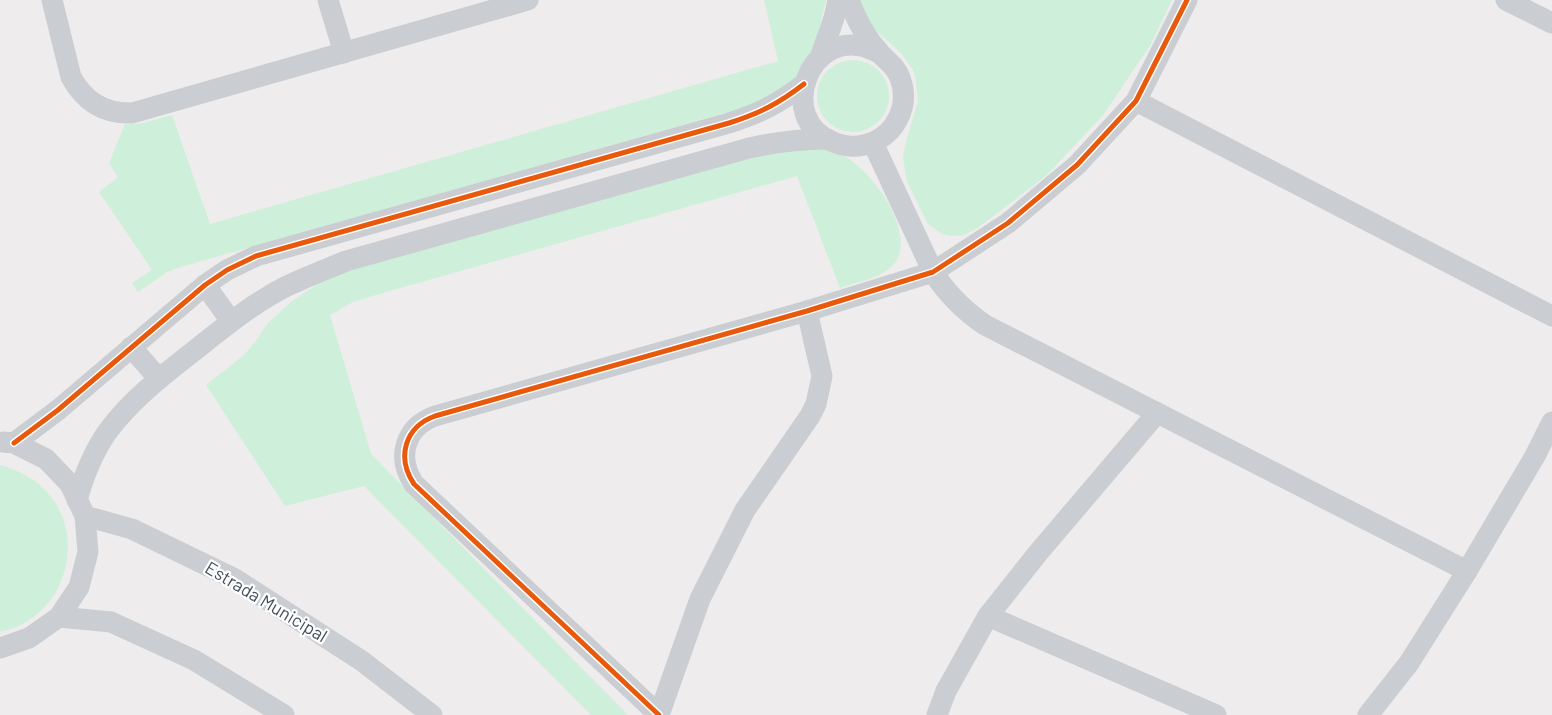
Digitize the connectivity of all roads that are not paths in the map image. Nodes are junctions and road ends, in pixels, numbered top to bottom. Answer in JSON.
{"nodes":[{"id":1,"x":52,"y":0,"type":"edge"},
{"id":2,"x":328,"y":0,"type":"edge"},
{"id":3,"x":528,"y":0,"type":"edge"},
{"id":4,"x":838,"y":0,"type":"edge"},
{"id":5,"x":849,"y":0,"type":"edge"},
{"id":6,"x":1187,"y":0,"type":"edge"},
{"id":7,"x":1506,"y":0,"type":"edge"},
{"id":8,"x":1552,"y":23,"type":"edge"},
{"id":9,"x":344,"y":53,"type":"junction"},
{"id":10,"x":879,"y":53,"type":"junction"},
{"id":11,"x":820,"y":58,"type":"junction"},
{"id":12,"x":804,"y":84,"type":"junction"},
{"id":13,"x":1136,"y":101,"type":"junction"},
{"id":14,"x":827,"y":139,"type":"junction"},
{"id":15,"x":873,"y":143,"type":"junction"},
{"id":16,"x":933,"y":272,"type":"junction"},
{"id":17,"x":205,"y":285,"type":"junction"},
{"id":18,"x":807,"y":311,"type":"junction"},
{"id":19,"x":1552,"y":316,"type":"edge"},
{"id":20,"x":231,"y":321,"type":"junction"},
{"id":21,"x":131,"y":347,"type":"junction"},
{"id":22,"x":159,"y":379,"type":"junction"},
{"id":23,"x":1157,"y":413,"type":"junction"},
{"id":24,"x":1552,"y":422,"type":"edge"},
{"id":25,"x":7,"y":442,"type":"edge"},
{"id":26,"x":81,"y":508,"type":"junction"},
{"id":27,"x":1467,"y":571,"type":"junction"},
{"id":28,"x":988,"y":616,"type":"junction"},
{"id":29,"x":59,"y":617,"type":"junction"},
{"id":30,"x":0,"y":648,"type":"edge"},
{"id":31,"x":284,"y":715,"type":"edge"},
{"id":32,"x":432,"y":715,"type":"edge"},
{"id":33,"x":659,"y":715,"type":"edge"},
{"id":34,"x":937,"y":715,"type":"edge"},
{"id":35,"x":1216,"y":715,"type":"edge"},
{"id":36,"x":1368,"y":715,"type":"edge"}],
"edges":[{"from":1,"to":9,"type":"street"},
{"from":2,"to":9,"type":"street"},
{"from":3,"to":9,"type":"street"},
{"from":4,"to":11,"type":"street"},
{"from":5,"to":10,"type":"street"},
{"from":6,"to":13,"type":"street"},
{"from":7,"to":8,"type":"street"},
{"from":10,"to":11,"type":"street"},
{"from":10,"to":15,"type":"street"},
{"from":11,"to":12,"type":"street"},
{"from":12,"to":14,"type":"street"},
{"from":12,"to":17,"type":"street"},
{"from":13,"to":16,"type":"street"},
{"from":13,"to":19,"type":"street"},
{"from":14,"to":15,"type":"street"},
{"from":14,"to":20,"type":"street"},
{"from":15,"to":16,"type":"street"},
{"from":16,"to":18,"type":"street"},
{"from":16,"to":23,"type":"street"},
{"from":17,"to":20,"type":"street"},
{"from":17,"to":21,"type":"street"},
{"from":18,"to":33,"type":"street"},
{"from":18,"to":33,"type":"street"},
{"from":20,"to":22,"type":"street"},
{"from":21,"to":22,"type":"street"},
{"from":21,"to":25,"type":"street"},
{"from":22,"to":26,"type":"street"},
{"from":23,"to":27,"type":"street"},
{"from":23,"to":28,"type":"street"},
{"from":24,"to":27,"type":"street"},
{"from":25,"to":26,"type":"street"},
{"from":26,"to":29,"type":"street"},
{"from":26,"to":32,"type":"street","name":"Estrada Municipal"},
{"from":27,"to":36,"type":"street"},
{"from":28,"to":34,"type":"street"},
{"from":28,"to":35,"type":"street"},
{"from":29,"to":30,"type":"street"},
{"from":29,"to":31,"type":"street"}]}
